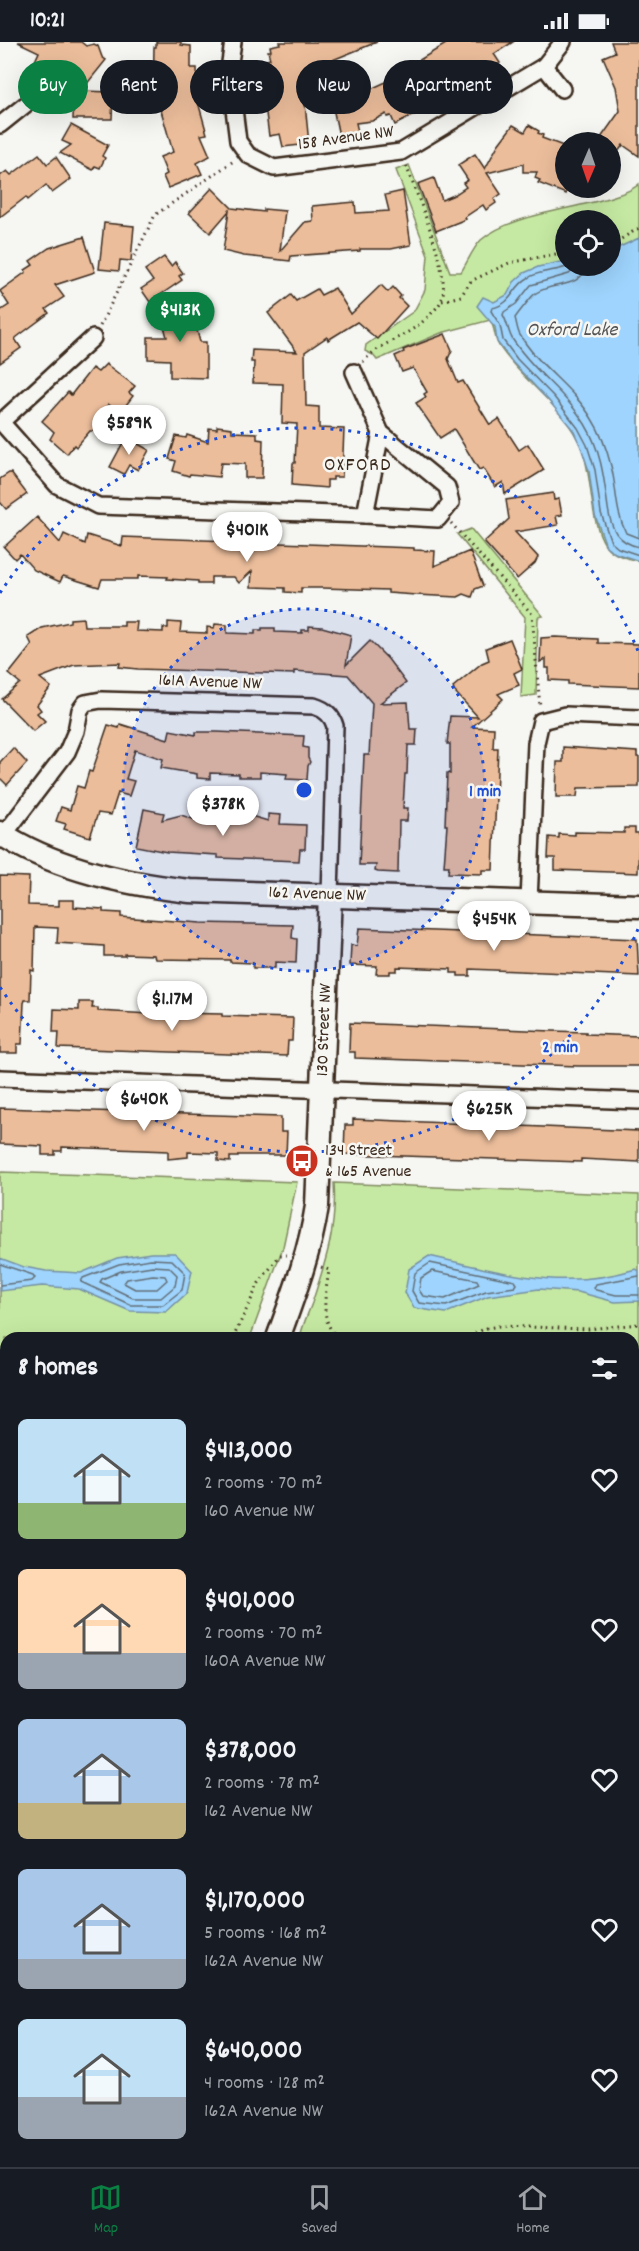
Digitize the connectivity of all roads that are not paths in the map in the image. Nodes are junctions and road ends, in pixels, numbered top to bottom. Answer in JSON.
{"nodes":[{"id":1,"x":232,"y":42,"type":"edge"},
{"id":2,"x":563,"y":42,"type":"edge"},
{"id":3,"x":544,"y":66,"type":"junction"},
{"id":4,"x":562,"y":89,"type":"dead end"},
{"id":5,"x":18,"y":111,"type":"edge"},
{"id":6,"x":0,"y":125,"type":"edge"},
{"id":7,"x":93,"y":338,"type":"road end"},
{"id":8,"x":354,"y":372,"type":"road end"},
{"id":9,"x":0,"y":422,"type":"edge"},
{"id":10,"x":381,"y":433,"type":"junction"},
{"id":11,"x":365,"y":515,"type":"junction"},
{"id":12,"x":331,"y":716,"type":"joint"},
{"id":13,"x":639,"y":718,"type":"edge"},
{"id":14,"x":1,"y":836,"type":"edge"},
{"id":15,"x":330,"y":896,"type":"junction"},
{"id":16,"x":529,"y":901,"type":"junction"},
{"id":17,"x":639,"y":906,"type":"edge"},
{"id":18,"x":0,"y":1078,"type":"edge"},
{"id":19,"x":322,"y":1089,"type":"junction"},
{"id":20,"x":639,"y":1101,"type":"edge"},
{"id":21,"x":280,"y":1332,"type":"edge"}],
"edges":[{"from":1,"to":3,"type":"street","name":"158 Avenue NW"},
{"from":2,"to":3,"type":"street","name":"158 Avenue NW"},
{"from":3,"to":4,"type":"street"},
{"from":5,"to":6,"type":"street"},
{"from":7,"to":9,"type":"street"},
{"from":8,"to":10,"type":"street"},
{"from":9,"to":11,"type":"street"},
{"from":10,"to":11,"type":"street"},
{"from":10,"to":11,"type":"street"},
{"from":12,"to":14,"type":"street","name":"161A Avenue NW"},
{"from":12,"to":15,"type":"street","name":"130 Street NW"},
{"from":13,"to":16,"type":"street"},
{"from":14,"to":15,"type":"street","name":"162 Avenue NW"},
{"from":15,"to":16,"type":"street","name":"162 Avenue NW"},
{"from":15,"to":19,"type":"street","name":"130 Street NW"},
{"from":16,"to":17,"type":"street","name":"162 Avenue NW"},
{"from":18,"to":19,"type":"street"},
{"from":19,"to":20,"type":"street"},
{"from":19,"to":21,"type":"street","name":"130 Street NW"}]}
